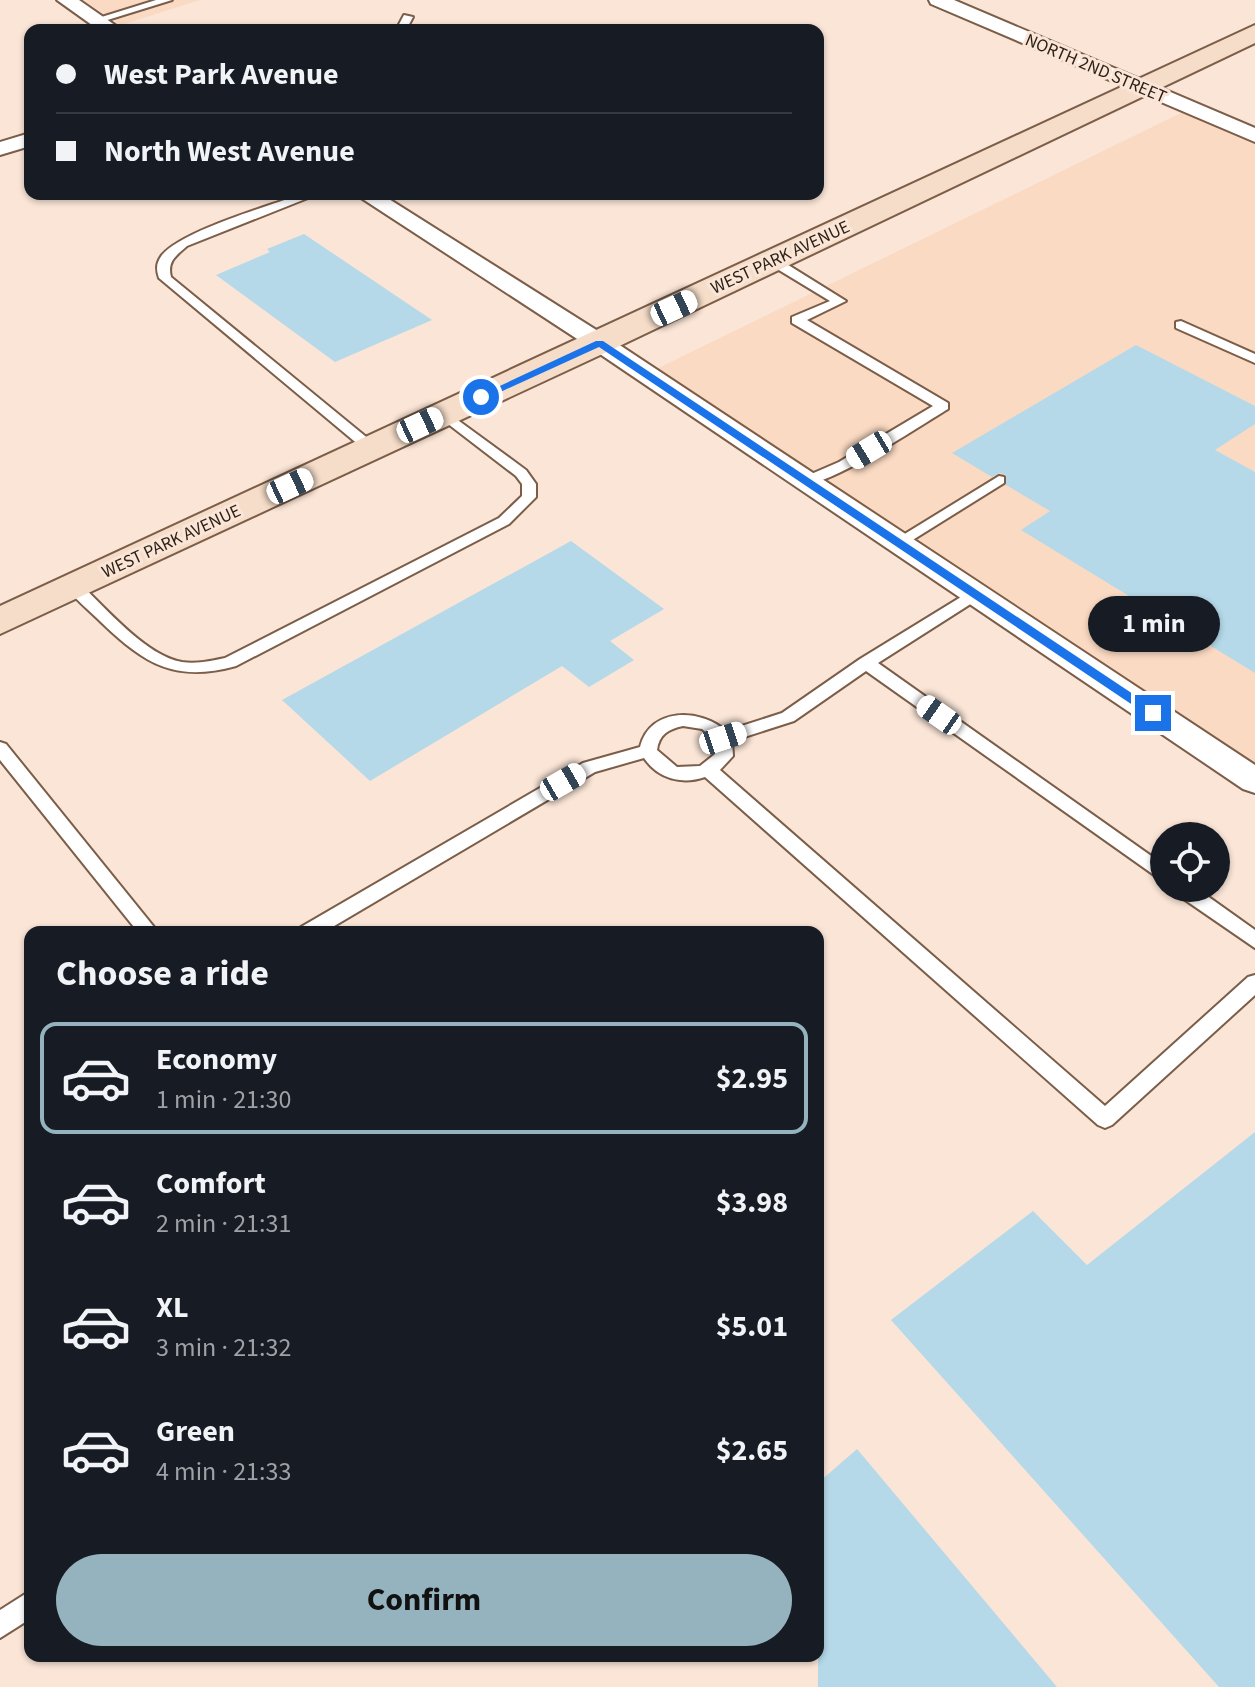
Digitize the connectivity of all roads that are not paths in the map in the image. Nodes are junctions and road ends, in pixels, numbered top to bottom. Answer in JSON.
{"nodes":[{"id":1,"x":66,"y":0,"type":"edge"},
{"id":2,"x":167,"y":0,"type":"edge"},
{"id":3,"x":938,"y":0,"type":"edge"},
{"id":4,"x":408,"y":17,"type":"dead end"},
{"id":5,"x":102,"y":24,"type":"edge"},
{"id":6,"x":107,"y":24,"type":"edge"},
{"id":7,"x":404,"y":24,"type":"edge"},
{"id":8,"x":1255,"y":33,"type":"edge"},
{"id":9,"x":1141,"y":87,"type":"junction"},
{"id":10,"x":1255,"y":136,"type":"edge"},
{"id":11,"x":24,"y":141,"type":"edge"},
{"id":12,"x":0,"y":149,"type":"edge"},
{"id":13,"x":296,"y":200,"type":"edge"},
{"id":14,"x":375,"y":200,"type":"edge"},
{"id":15,"x":773,"y":261,"type":"junction"},
{"id":16,"x":1181,"y":325,"type":"dead end"},
{"id":17,"x":600,"y":343,"type":"junction"},
{"id":18,"x":1255,"y":359,"type":"edge"},
{"id":19,"x":444,"y":414,"type":"junction"},
{"id":20,"x":371,"y":448,"type":"junction"},
{"id":21,"x":999,"y":480,"type":"dead end"},
{"id":22,"x":807,"y":481,"type":"junction"},
{"id":23,"x":898,"y":543,"type":"junction"},
{"id":24,"x":74,"y":587,"type":"junction"},
{"id":25,"x":974,"y":594,"type":"junction"},
{"id":26,"x":0,"y":621,"type":"edge"},
{"id":27,"x":866,"y":663,"type":"junction"},
{"id":28,"x":723,"y":738,"type":"junction"},
{"id":29,"x":0,"y":748,"type":"edge"},
{"id":30,"x":648,"y":751,"type":"junction"},
{"id":31,"x":709,"y":771,"type":"junction"},
{"id":32,"x":1255,"y":781,"type":"edge"},
{"id":33,"x":1150,"y":865,"type":"edge"},
{"id":34,"x":1202,"y":902,"type":"edge"},
{"id":35,"x":144,"y":926,"type":"edge"},
{"id":36,"x":318,"y":926,"type":"edge"},
{"id":37,"x":1255,"y":940,"type":"edge"},
{"id":38,"x":1255,"y":983,"type":"edge"},
{"id":39,"x":24,"y":1608,"type":"edge"},
{"id":40,"x":0,"y":1625,"type":"edge"}],
"edges":[{"from":1,"to":5,"type":"street"},
{"from":2,"to":6,"type":"lane"},
{"from":3,"to":9,"type":"street","name":"NORTH 2ND STREET"},
{"from":4,"to":7,"type":"lane"},
{"from":8,"to":9,"type":"main road","name":"WEST PARK AVENUE"},
{"from":9,"to":10,"type":"street","name":"NORTH 2ND STREET"},
{"from":9,"to":15,"type":"main road","name":"WEST PARK AVENUE"},
{"from":11,"to":12,"type":"street"},
{"from":13,"to":20,"type":"lane"},
{"from":14,"to":17,"type":"street"},
{"from":15,"to":17,"type":"main road","name":"WEST PARK AVENUE"},
{"from":15,"to":22,"type":"lane"},
{"from":16,"to":18,"type":"lane"},
{"from":17,"to":19,"type":"main road","name":"WEST PARK AVENUE"},
{"from":17,"to":22,"type":"street"},
{"from":19,"to":20,"type":"main road","name":"WEST PARK AVENUE"},
{"from":19,"to":24,"type":"lane"},
{"from":20,"to":24,"type":"main road","name":"WEST PARK AVENUE"},
{"from":21,"to":23,"type":"lane"},
{"from":22,"to":23,"type":"street"},
{"from":23,"to":25,"type":"street"},
{"from":24,"to":26,"type":"main road","name":"WEST PARK AVENUE"},
{"from":25,"to":27,"type":"lane"},
{"from":25,"to":32,"type":"street"},
{"from":27,"to":28,"type":"lane"},
{"from":27,"to":33,"type":"lane"},
{"from":28,"to":30,"type":"lane"},
{"from":28,"to":31,"type":"lane"},
{"from":29,"to":35,"type":"lane"},
{"from":30,"to":31,"type":"lane"},
{"from":30,"to":36,"type":"lane"},
{"from":31,"to":38,"type":"lane"},
{"from":34,"to":37,"type":"lane"},
{"from":39,"to":40,"type":"lane"}]}
